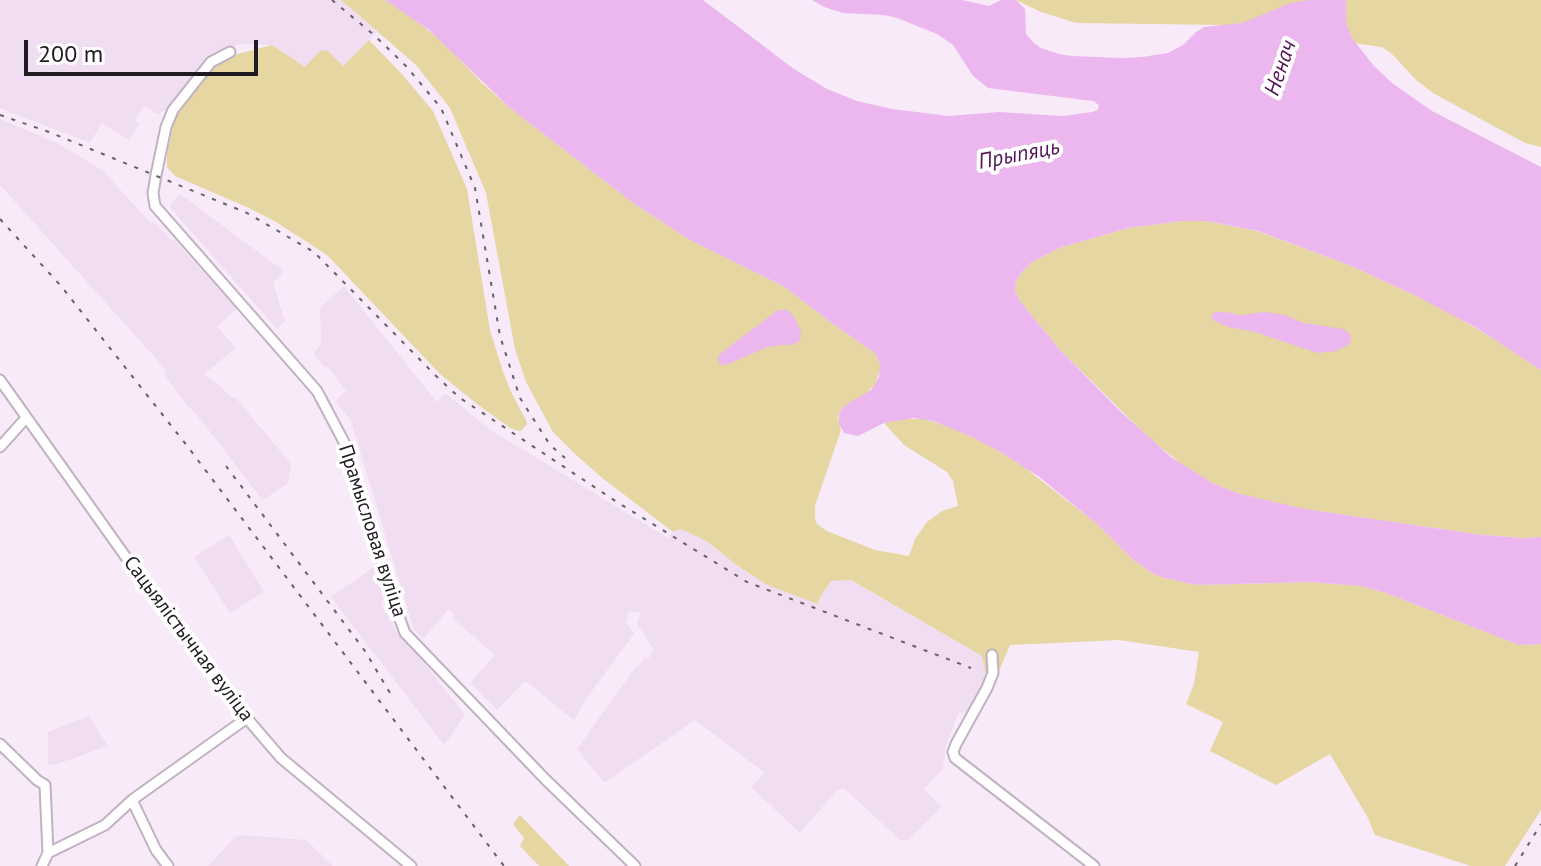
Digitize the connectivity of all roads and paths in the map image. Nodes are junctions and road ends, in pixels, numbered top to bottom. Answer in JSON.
{"nodes":[{"id":1,"x":230,"y":52,"type":"dead end"},
{"id":2,"x":0,"y":380,"type":"edge"},
{"id":3,"x":26,"y":418,"type":"junction"},
{"id":4,"x":0,"y":447,"type":"edge"},
{"id":5,"x":992,"y":655,"type":"dead end"},
{"id":6,"x":247,"y":718,"type":"junction"},
{"id":7,"x":0,"y":744,"type":"edge"},
{"id":8,"x":132,"y":800,"type":"junction"},
{"id":9,"x":48,"y":853,"type":"junction"},
{"id":10,"x":42,"y":866,"type":"edge"},
{"id":11,"x":168,"y":866,"type":"edge"},
{"id":12,"x":411,"y":866,"type":"edge"},
{"id":13,"x":635,"y":866,"type":"edge"},
{"id":14,"x":1094,"y":866,"type":"edge"}],
"edges":[{"from":1,"to":13,"type":"street","name":"Прамысловая вуліца"},
{"from":2,"to":3,"type":"street","name":"Сацыялістычная вуліца"},
{"from":3,"to":4,"type":"street"},
{"from":3,"to":6,"type":"street","name":"Сацыялістычная вуліца"},
{"from":5,"to":14,"type":"street"},
{"from":6,"to":8,"type":"street"},
{"from":6,"to":12,"type":"street","name":"Сацыялістычная вуліца"},
{"from":7,"to":9,"type":"street"},
{"from":8,"to":9,"type":"street"},
{"from":8,"to":11,"type":"street"},
{"from":9,"to":10,"type":"street"}]}
